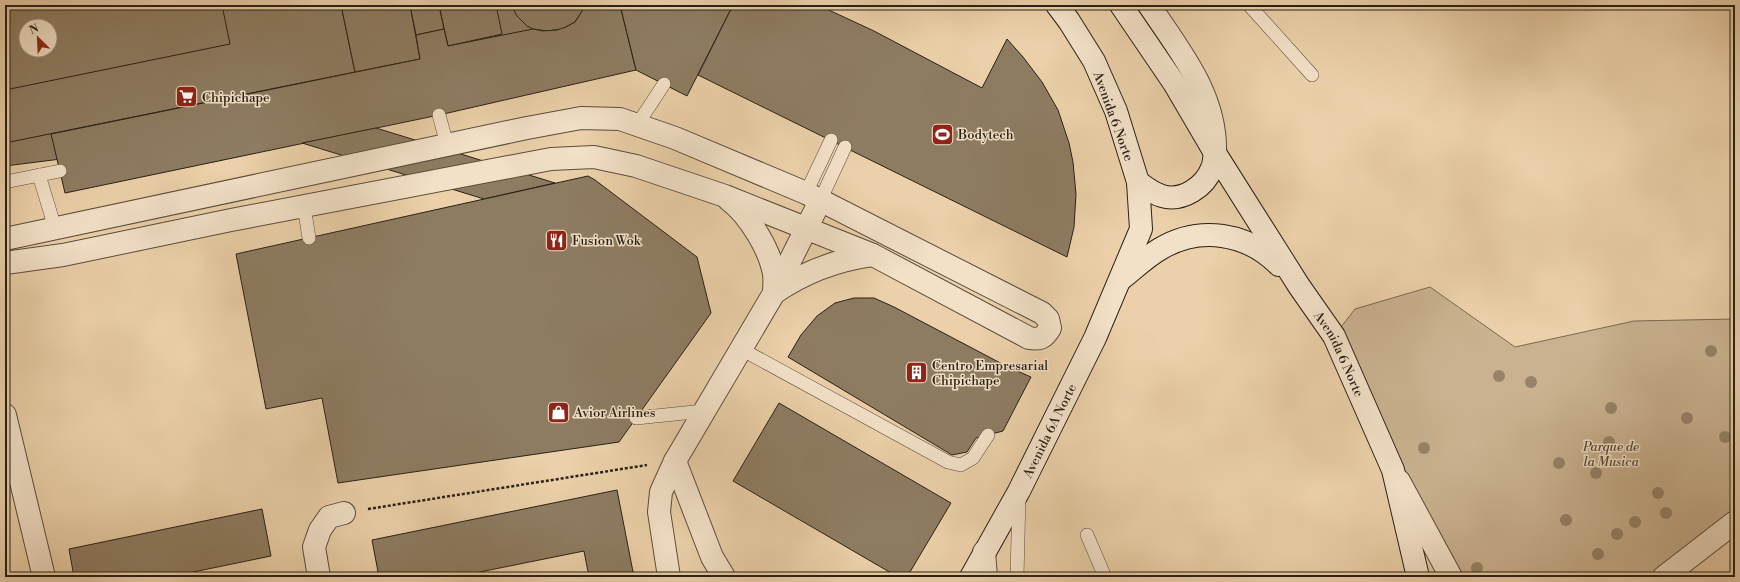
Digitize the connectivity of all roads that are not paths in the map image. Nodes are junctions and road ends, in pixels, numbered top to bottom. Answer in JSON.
{"nodes":[{"id":1,"x":1057,"y":5,"type":"edge"},
{"id":2,"x":1120,"y":5,"type":"edge"},
{"id":3,"x":1149,"y":5,"type":"edge"},
{"id":4,"x":1249,"y":5,"type":"edge"},
{"id":5,"x":1312,"y":76,"type":"dead end"},
{"id":6,"x":664,"y":84,"type":"dead end"},
{"id":7,"x":439,"y":115,"type":"dead end"},
{"id":8,"x":637,"y":125,"type":"junction"},
{"id":9,"x":831,"y":140,"type":"dead end"},
{"id":10,"x":447,"y":145,"type":"junction"},
{"id":11,"x":845,"y":147,"type":"dead end"},
{"id":12,"x":1215,"y":153,"type":"junction"},
{"id":13,"x":60,"y":171,"type":"dead end"},
{"id":14,"x":39,"y":176,"type":"junction"},
{"id":15,"x":5,"y":182,"type":"edge"},
{"id":16,"x":1138,"y":182,"type":"junction"},
{"id":17,"x":725,"y":196,"type":"junction"},
{"id":18,"x":813,"y":197,"type":"junction"},
{"id":19,"x":304,"y":206,"type":"junction"},
{"id":20,"x":55,"y":228,"type":"junction"},
{"id":21,"x":806,"y":228,"type":"junction"},
{"id":22,"x":309,"y":238,"type":"dead end"},
{"id":23,"x":5,"y":239,"type":"edge"},
{"id":24,"x":872,"y":255,"type":"junction"},
{"id":25,"x":5,"y":263,"type":"edge"},
{"id":26,"x":1120,"y":281,"type":"junction"},
{"id":27,"x":1299,"y":286,"type":"junction"},
{"id":28,"x":774,"y":293,"type":"junction"},
{"id":29,"x":741,"y":348,"type":"junction"},
{"id":30,"x":704,"y":411,"type":"junction"},
{"id":31,"x":5,"y":415,"type":"edge"},
{"id":32,"x":636,"y":418,"type":"dead end"},
{"id":33,"x":988,"y":434,"type":"dead end"},
{"id":34,"x":674,"y":461,"type":"junction"},
{"id":35,"x":1392,"y":470,"type":"junction"},
{"id":36,"x":1019,"y":490,"type":"junction"},
{"id":37,"x":344,"y":513,"type":"road end"},
{"id":38,"x":1735,"y":522,"type":"edge"},
{"id":39,"x":1087,"y":534,"type":"dead end"},
{"id":40,"x":984,"y":552,"type":"junction"},
{"id":41,"x":44,"y":577,"type":"edge"},
{"id":42,"x":319,"y":577,"type":"edge"},
{"id":43,"x":669,"y":577,"type":"edge"},
{"id":44,"x":724,"y":577,"type":"edge"},
{"id":45,"x":962,"y":577,"type":"edge"},
{"id":46,"x":970,"y":577,"type":"edge"},
{"id":47,"x":986,"y":577,"type":"edge"},
{"id":48,"x":1017,"y":577,"type":"edge"},
{"id":49,"x":1105,"y":577,"type":"edge"},
{"id":50,"x":1418,"y":577,"type":"edge"},
{"id":51,"x":1451,"y":577,"type":"edge"},
{"id":52,"x":1664,"y":577,"type":"edge"}],
"edges":[{"from":1,"to":16,"type":"street","name":"Avenida 6 Norte"},
{"from":2,"to":12,"type":"street","name":"Avenida 6 Norte"},
{"from":3,"to":12,"type":"street","name":"Avenida 6 Norte"},
{"from":4,"to":5,"type":"lane"},
{"from":6,"to":8,"type":"lane"},
{"from":7,"to":10,"type":"lane"},
{"from":8,"to":10,"type":"street"},
{"from":8,"to":18,"type":"street"},
{"from":9,"to":18,"type":"lane"},
{"from":10,"to":20,"type":"street"},
{"from":11,"to":18,"type":"lane"},
{"from":12,"to":16,"type":"street"},
{"from":12,"to":27,"type":"street","name":"Avenida 6 Norte"},
{"from":13,"to":14,"type":"lane"},
{"from":14,"to":15,"type":"lane"},
{"from":14,"to":20,"type":"lane"},
{"from":16,"to":26,"type":"street","name":"Avenida 6 Norte"},
{"from":17,"to":19,"type":"street"},
{"from":17,"to":21,"type":"street"},
{"from":17,"to":28,"type":"street"},
{"from":18,"to":21,"type":"street"},
{"from":18,"to":24,"type":"street"},
{"from":19,"to":22,"type":"lane"},
{"from":19,"to":25,"type":"street"},
{"from":20,"to":23,"type":"street"},
{"from":21,"to":24,"type":"street"},
{"from":21,"to":28,"type":"street"},
{"from":24,"to":28,"type":"street"},
{"from":26,"to":27,"type":"street"},
{"from":26,"to":36,"type":"street","name":"Avenida 6A Norte"},
{"from":27,"to":35,"type":"street","name":"Avenida 6 Norte"},
{"from":28,"to":29,"type":"street"},
{"from":29,"to":30,"type":"street"},
{"from":29,"to":33,"type":"lane"},
{"from":30,"to":32,"type":"lane"},
{"from":30,"to":34,"type":"street"},
{"from":31,"to":41,"type":"street"},
{"from":34,"to":43,"type":"street"},
{"from":34,"to":44,"type":"street"},
{"from":35,"to":50,"type":"street","name":"Avenida 6 Norte"},
{"from":35,"to":51,"type":"street"},
{"from":36,"to":40,"type":"street","name":"Avenida 6A Norte"},
{"from":36,"to":48,"type":"lane"},
{"from":37,"to":42,"type":"street"},
{"from":38,"to":52,"type":"street"},
{"from":39,"to":49,"type":"lane"},
{"from":40,"to":45,"type":"street"},
{"from":40,"to":46,"type":"street","name":"Avenida 6A Norte"},
{"from":40,"to":47,"type":"street"}]}
